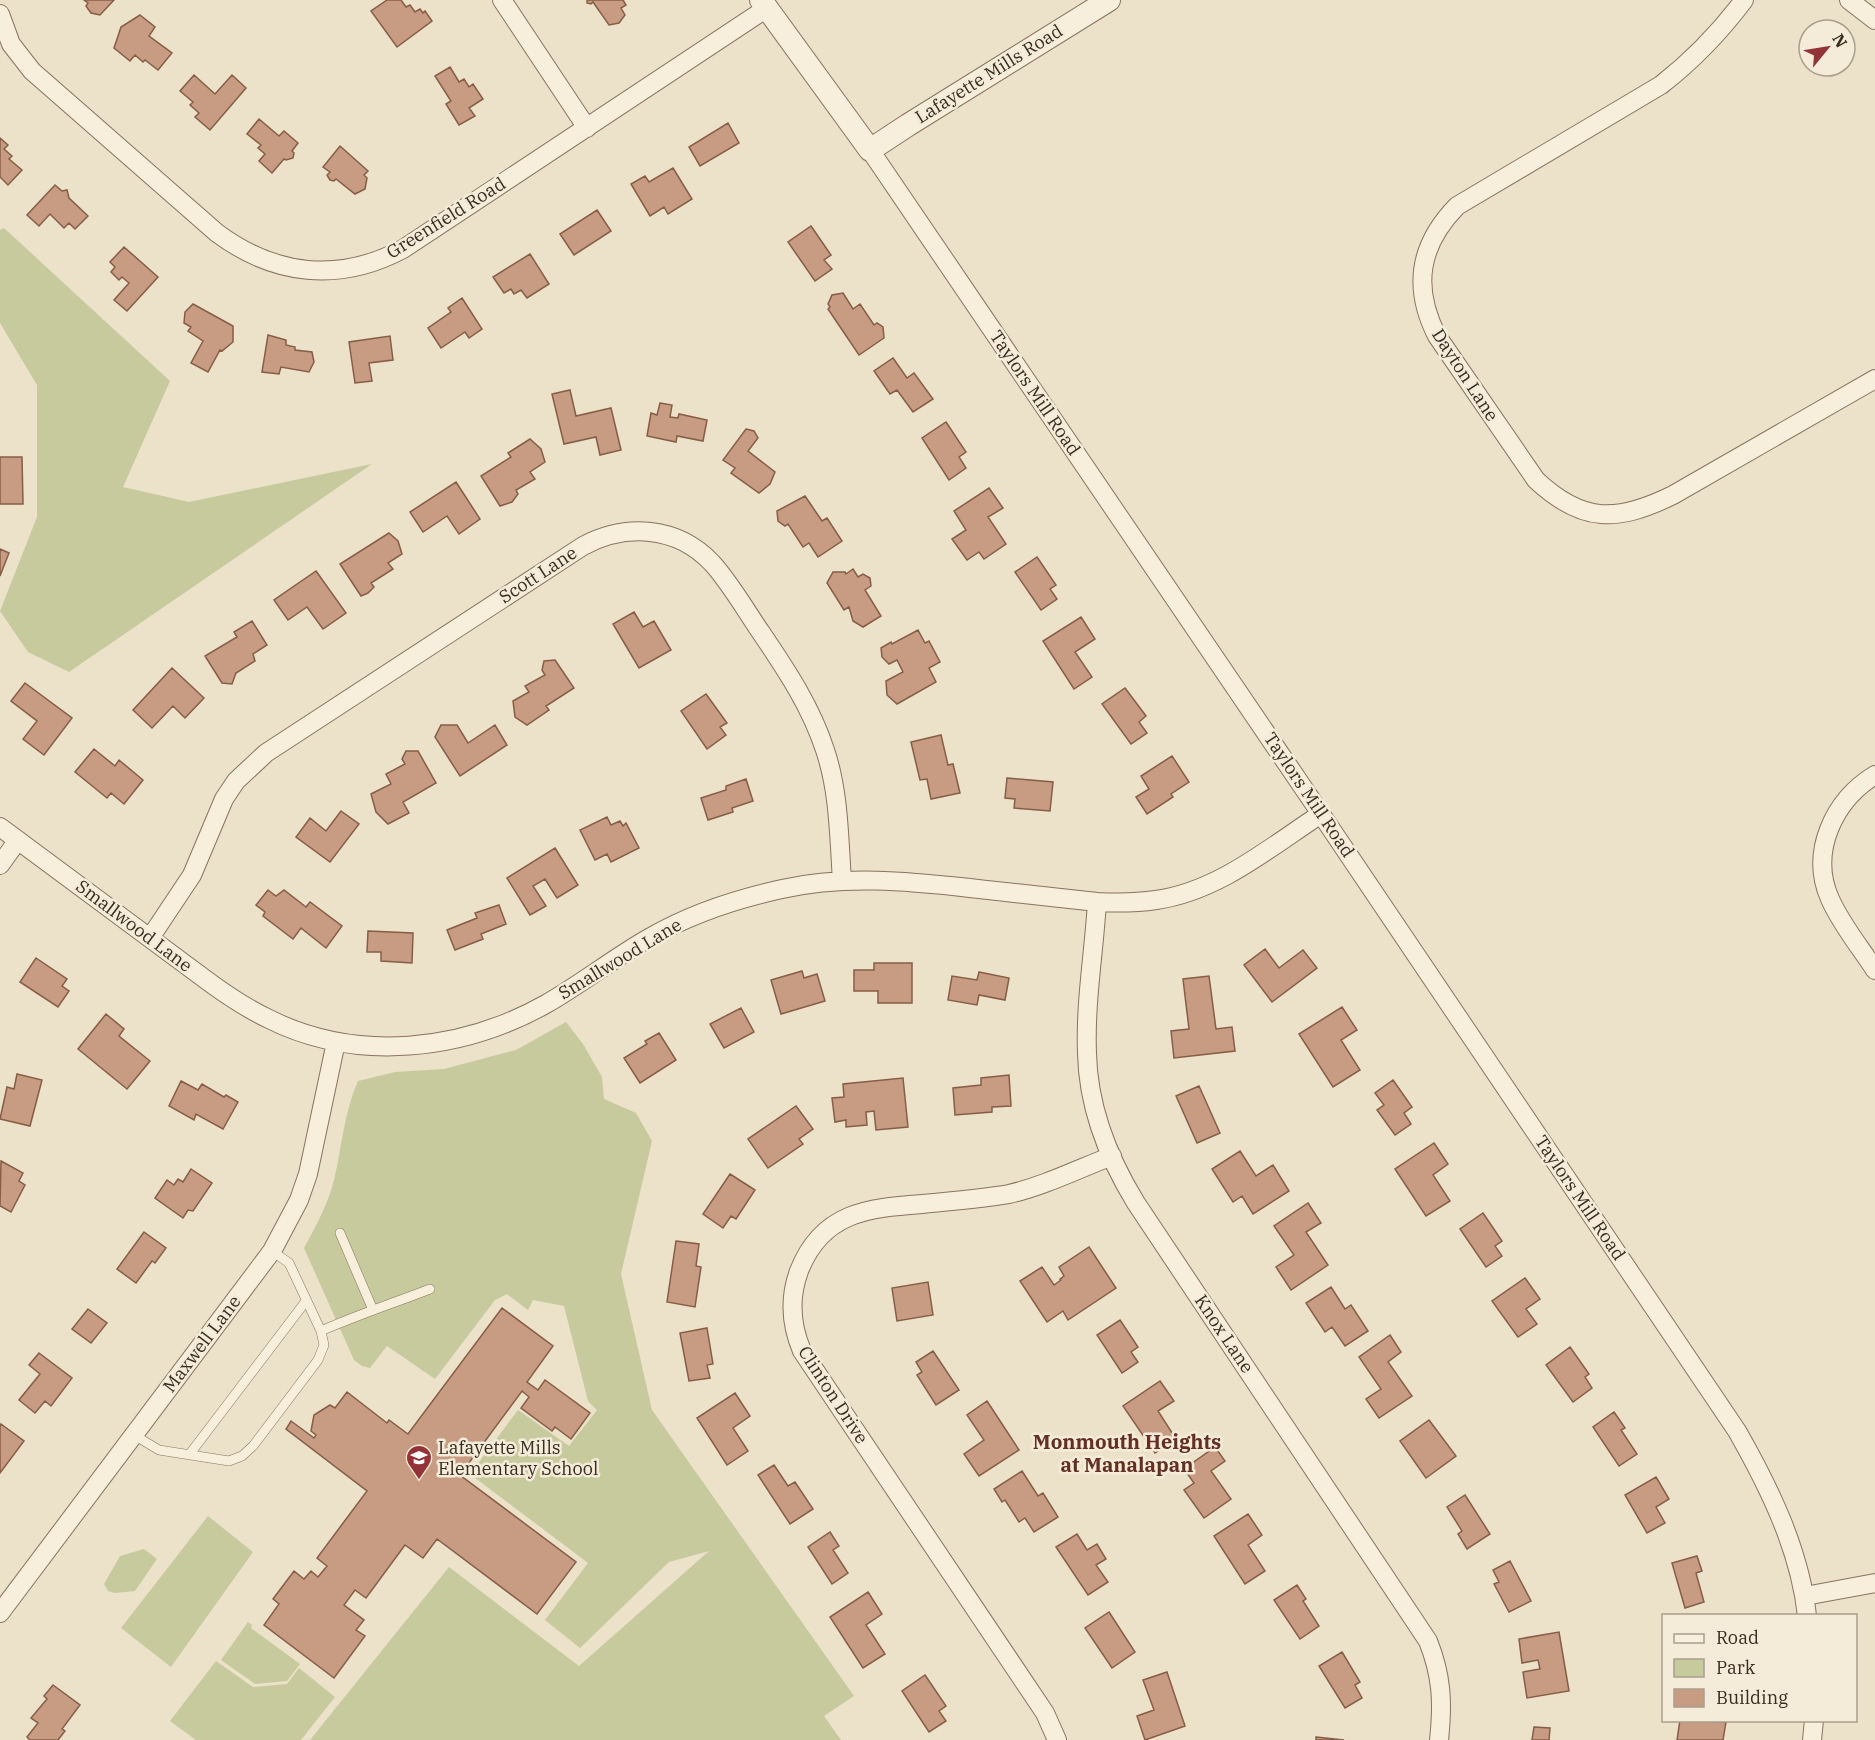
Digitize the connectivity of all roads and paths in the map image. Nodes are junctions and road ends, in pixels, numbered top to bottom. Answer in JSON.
{"nodes":[{"id":1,"x":502,"y":0,"type":"edge"},
{"id":2,"x":1109,"y":0,"type":"edge"},
{"id":3,"x":1744,"y":0,"type":"edge"},
{"id":4,"x":1849,"y":0,"type":"edge"},
{"id":5,"x":764,"y":4,"type":"edge"},
{"id":6,"x":0,"y":14,"type":"edge"},
{"id":7,"x":1875,"y":20,"type":"edge"},
{"id":8,"x":586,"y":128,"type":"junction"},
{"id":9,"x":870,"y":150,"type":"junction"},
{"id":10,"x":1875,"y":380,"type":"edge"},
{"id":11,"x":1875,"y":775,"type":"edge"},
{"id":12,"x":1321,"y":814,"type":"junction"},
{"id":13,"x":0,"y":827,"type":"edge"},
{"id":14,"x":18,"y":840,"type":"junction"},
{"id":15,"x":0,"y":865,"type":"edge"},
{"id":16,"x":842,"y":881,"type":"junction"},
{"id":17,"x":1096,"y":902,"type":"junction"},
{"id":18,"x":150,"y":938,"type":"junction"},
{"id":19,"x":1875,"y":970,"type":"edge"},
{"id":20,"x":336,"y":1042,"type":"junction"},
{"id":21,"x":1112,"y":1156,"type":"junction"},
{"id":22,"x":340,"y":1233,"type":"dead end"},
{"id":23,"x":272,"y":1251,"type":"junction"},
{"id":24,"x":430,"y":1288,"type":"dead end"},
{"id":25,"x":306,"y":1300,"type":"junction"},
{"id":26,"x":373,"y":1310,"type":"junction"},
{"id":27,"x":321,"y":1331,"type":"junction"},
{"id":28,"x":134,"y":1435,"type":"junction"},
{"id":29,"x":189,"y":1455,"type":"junction"},
{"id":30,"x":1875,"y":1583,"type":"edge"},
{"id":31,"x":1805,"y":1596,"type":"junction"},
{"id":32,"x":0,"y":1613,"type":"edge"},
{"id":33,"x":1807,"y":1614,"type":"edge"},
{"id":34,"x":1814,"y":1722,"type":"edge"},
{"id":35,"x":1057,"y":1740,"type":"edge"},
{"id":36,"x":1439,"y":1740,"type":"edge"},
{"id":37,"x":1812,"y":1740,"type":"edge"}],
"edges":[{"from":1,"to":8,"type":"street"},
{"from":2,"to":9,"type":"street","name":"Lafayette Mills Road"},
{"from":3,"to":10,"type":"street","name":"Dayton Lane"},
{"from":4,"to":7,"type":"street"},
{"from":5,"to":8,"type":"street","name":"Greenfield Road"},
{"from":5,"to":9,"type":"street","name":"Taylors Mill Road"},
{"from":6,"to":8,"type":"street","name":"Greenfield Road"},
{"from":9,"to":12,"type":"street","name":"Taylors Mill Road"},
{"from":11,"to":19,"type":"street"},
{"from":12,"to":17,"type":"street","name":"Smallwood Lane"},
{"from":12,"to":31,"type":"street","name":"Taylors Mill Road"},
{"from":13,"to":14,"type":"street","name":"Smallwood Lane"},
{"from":14,"to":15,"type":"street"},
{"from":14,"to":18,"type":"street","name":"Smallwood Lane"},
{"from":16,"to":17,"type":"street","name":"Smallwood Lane"},
{"from":16,"to":18,"type":"street","name":"Scott Lane"},
{"from":16,"to":20,"type":"street","name":"Smallwood Lane"},
{"from":17,"to":21,"type":"street","name":"Knox Lane"},
{"from":18,"to":20,"type":"street","name":"Smallwood Lane"},
{"from":20,"to":23,"type":"street","name":"Maxwell Lane"},
{"from":21,"to":35,"type":"street","name":"Clinton Drive"},
{"from":21,"to":36,"type":"street","name":"Knox Lane"},
{"from":22,"to":26,"type":"lane"},
{"from":23,"to":25,"type":"lane"},
{"from":23,"to":28,"type":"street","name":"Maxwell Lane"},
{"from":24,"to":26,"type":"lane"},
{"from":25,"to":27,"type":"lane"},
{"from":25,"to":29,"type":"lane"},
{"from":26,"to":27,"type":"lane"},
{"from":27,"to":29,"type":"lane"},
{"from":28,"to":29,"type":"lane"},
{"from":28,"to":32,"type":"street","name":"Maxwell Lane"},
{"from":30,"to":31,"type":"street"},
{"from":31,"to":33,"type":"street","name":"Taylors Mill Road"},
{"from":34,"to":37,"type":"street"}]}
